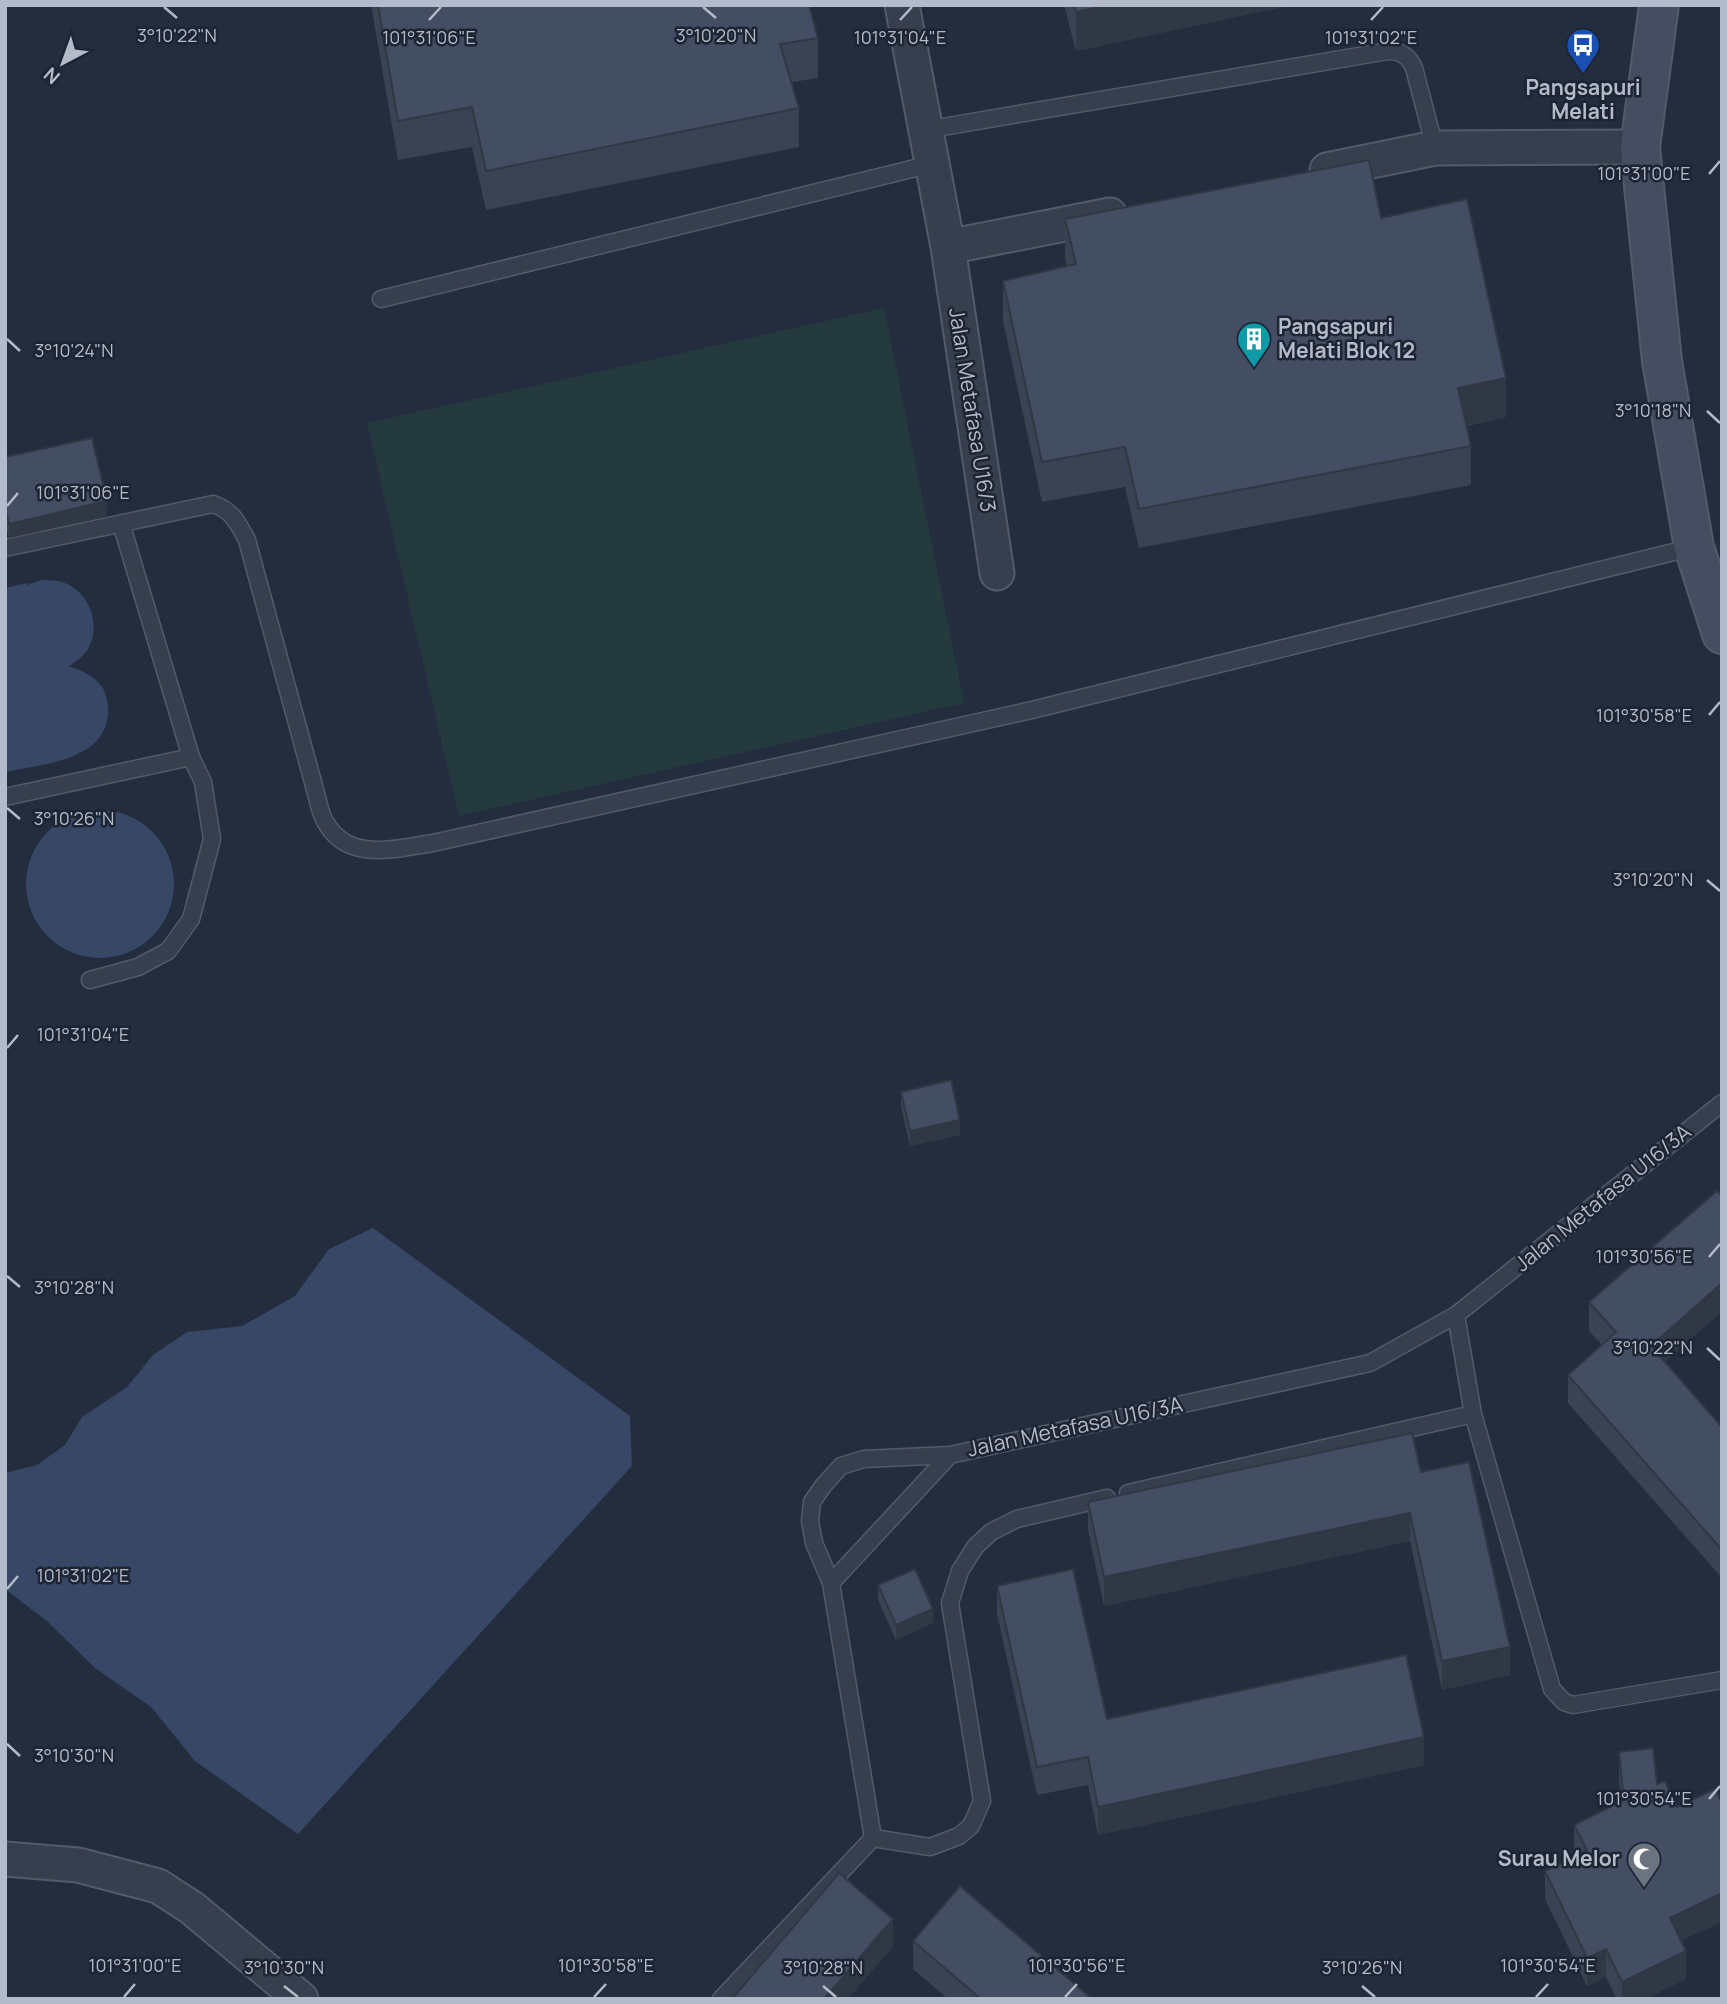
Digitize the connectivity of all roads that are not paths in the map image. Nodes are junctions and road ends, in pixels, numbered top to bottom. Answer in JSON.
{"nodes":[{"id":1,"x":902,"y":5,"type":"edge"},
{"id":2,"x":1659,"y":5,"type":"edge"},
{"id":3,"x":925,"y":130,"type":"junction"},
{"id":4,"x":1640,"y":147,"type":"junction"},
{"id":5,"x":1435,"y":148,"type":"junction"},
{"id":6,"x":932,"y":164,"type":"junction"},
{"id":7,"x":1301,"y":176,"type":"edge"},
{"id":8,"x":1139,"y":209,"type":"edge"},
{"id":9,"x":947,"y":247,"type":"junction"},
{"id":10,"x":381,"y":299,"type":"dead end"},
{"id":11,"x":121,"y":523,"type":"junction"},
{"id":12,"x":1694,"y":547,"type":"junction"},
{"id":13,"x":5,"y":548,"type":"edge"},
{"id":14,"x":997,"y":573,"type":"dead end"},
{"id":15,"x":1722,"y":634,"type":"edge"},
{"id":16,"x":191,"y":757,"type":"junction"},
{"id":17,"x":5,"y":797,"type":"edge"},
{"id":18,"x":90,"y":980,"type":"dead end"},
{"id":19,"x":1722,"y":1103,"type":"edge"},
{"id":20,"x":1456,"y":1315,"type":"junction"},
{"id":21,"x":1473,"y":1414,"type":"junction"},
{"id":22,"x":950,"y":1455,"type":"junction"},
{"id":23,"x":831,"y":1583,"type":"junction"},
{"id":24,"x":1722,"y":1680,"type":"edge"},
{"id":25,"x":873,"y":1838,"type":"junction"},
{"id":26,"x":5,"y":1859,"type":"edge"},
{"id":27,"x":301,"y":1999,"type":"edge"},
{"id":28,"x":721,"y":1999,"type":"edge"}],
"edges":[{"from":1,"to":3,"type":"street","name":"Jalan Metafasa U16/3"},
{"from":2,"to":4,"type":"street"},
{"from":3,"to":5,"type":"lane"},
{"from":3,"to":6,"type":"street","name":"Jalan Metafasa U16/3"},
{"from":4,"to":5,"type":"street"},
{"from":4,"to":12,"type":"street"},
{"from":5,"to":7,"type":"street"},
{"from":6,"to":9,"type":"street","name":"Jalan Metafasa U16/3"},
{"from":6,"to":10,"type":"lane"},
{"from":8,"to":9,"type":"street"},
{"from":9,"to":14,"type":"street","name":"Jalan Metafasa U16/3"},
{"from":11,"to":12,"type":"lane"},
{"from":11,"to":13,"type":"lane"},
{"from":11,"to":16,"type":"lane"},
{"from":12,"to":15,"type":"street"},
{"from":16,"to":17,"type":"lane"},
{"from":16,"to":18,"type":"lane"},
{"from":19,"to":20,"type":"lane","name":"Jalan Metafasa U16/3A"},
{"from":20,"to":21,"type":"lane"},
{"from":20,"to":22,"type":"lane","name":"Jalan Metafasa U16/3A"},
{"from":21,"to":24,"type":"lane"},
{"from":21,"to":25,"type":"lane"},
{"from":22,"to":23,"type":"lane","name":"Jalan Metafasa U16/3A"},
{"from":22,"to":23,"type":"lane"},
{"from":23,"to":25,"type":"lane"},
{"from":25,"to":28,"type":"lane"},
{"from":26,"to":27,"type":"street"}]}
